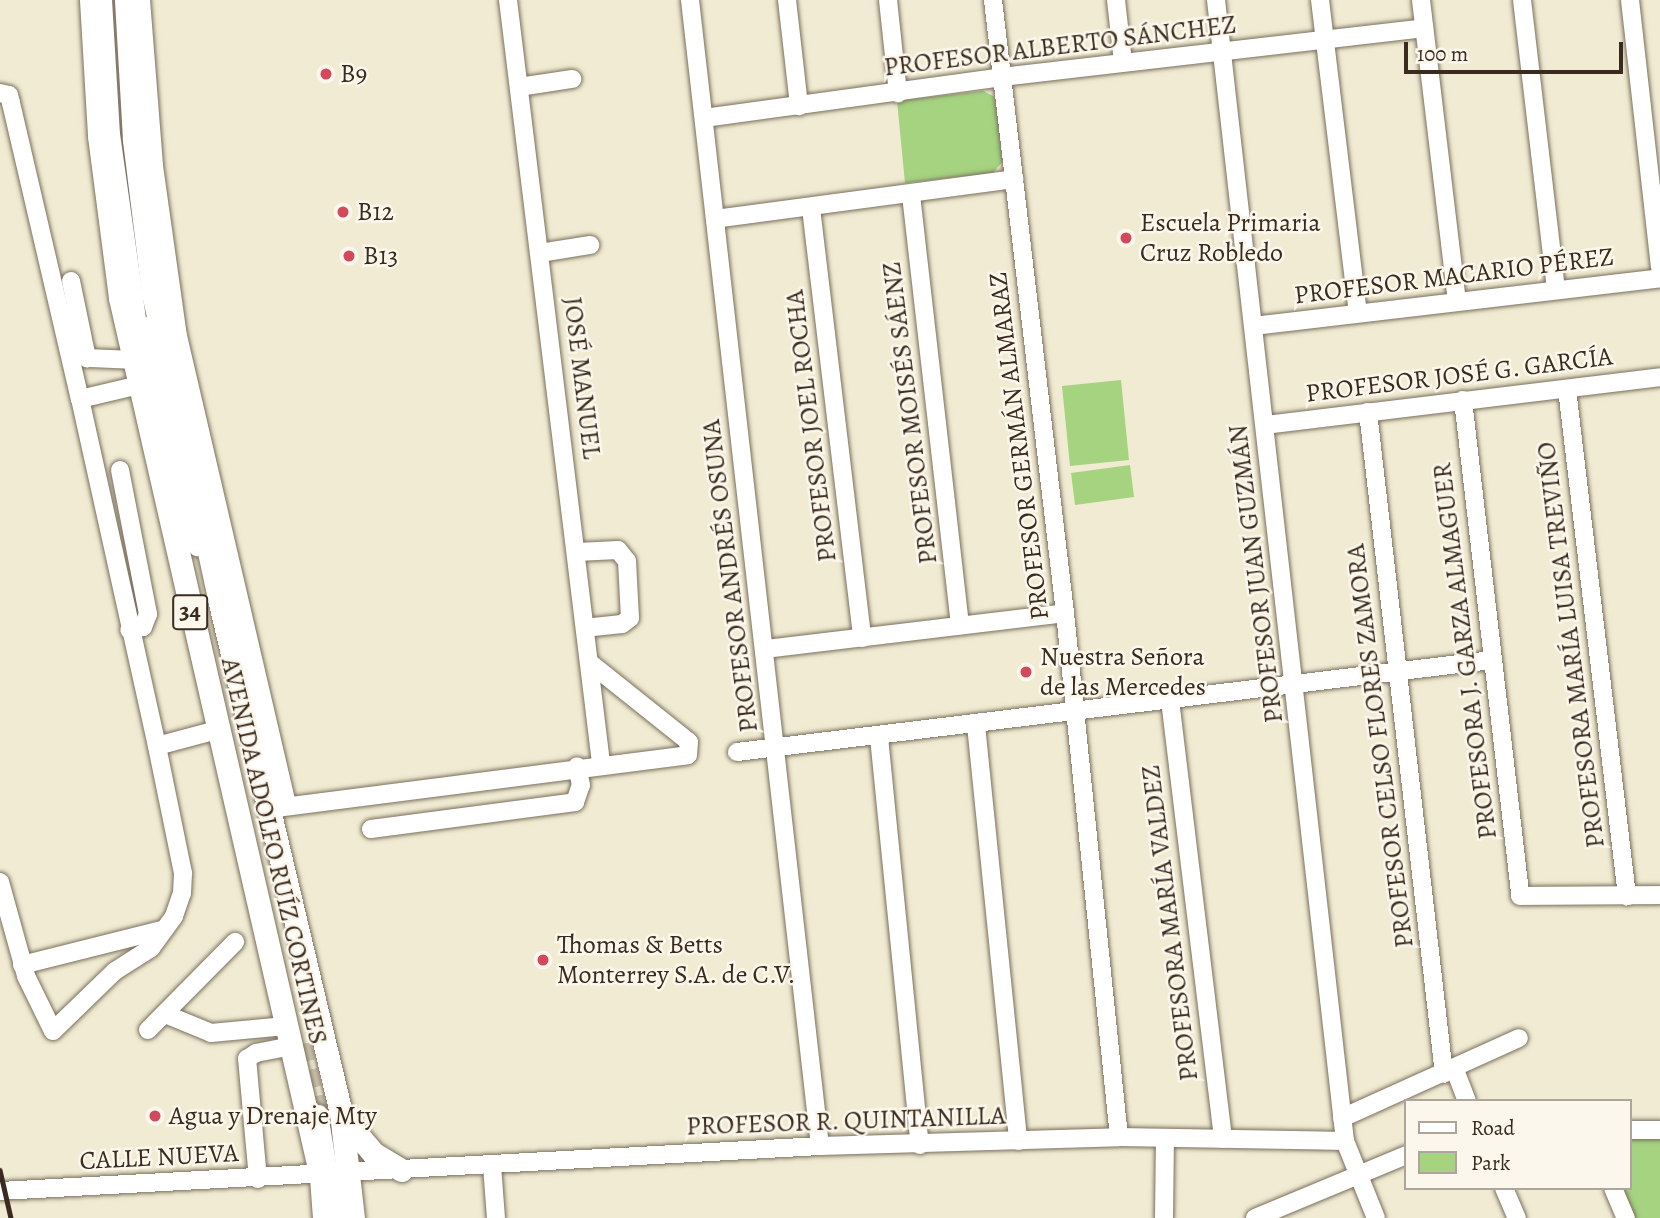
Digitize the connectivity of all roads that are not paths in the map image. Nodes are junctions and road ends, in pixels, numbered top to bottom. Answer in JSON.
{"nodes":[{"id":1,"x":91,"y":0,"type":"edge"},
{"id":2,"x":103,"y":0,"type":"edge"},
{"id":3,"x":113,"y":0,"type":"edge"},
{"id":4,"x":126,"y":0,"type":"edge"},
{"id":5,"x":141,"y":0,"type":"edge"},
{"id":6,"x":690,"y":0,"type":"edge"},
{"id":7,"x":786,"y":0,"type":"edge"},
{"id":8,"x":888,"y":0,"type":"edge"},
{"id":9,"x":993,"y":0,"type":"edge"},
{"id":10,"x":1116,"y":0,"type":"edge"},
{"id":11,"x":1216,"y":0,"type":"edge"},
{"id":12,"x":1320,"y":0,"type":"edge"},
{"id":13,"x":1421,"y":0,"type":"edge"},
{"id":14,"x":1522,"y":0,"type":"edge"},
{"id":15,"x":1630,"y":0,"type":"edge"},
{"id":16,"x":513,"y":1,"type":"edge"},
{"id":17,"x":1424,"y":28,"type":"junction"},
{"id":18,"x":1325,"y":41,"type":"junction"},
{"id":19,"x":1222,"y":52,"type":"junction"},
{"id":20,"x":1123,"y":62,"type":"junction"},
{"id":21,"x":1002,"y":77,"type":"junction"},
{"id":22,"x":572,"y":79,"type":"dead end"},
{"id":23,"x":519,"y":87,"type":"junction"},
{"id":24,"x":0,"y":93,"type":"edge"},
{"id":25,"x":898,"y":93,"type":"junction"},
{"id":26,"x":799,"y":106,"type":"junction"},
{"id":27,"x":704,"y":118,"type":"junction"},
{"id":28,"x":1014,"y":179,"type":"junction"},
{"id":29,"x":911,"y":195,"type":"junction"},
{"id":30,"x":811,"y":208,"type":"junction"},
{"id":31,"x":715,"y":219,"type":"junction"},
{"id":32,"x":590,"y":245,"type":"dead end"},
{"id":33,"x":540,"y":253,"type":"junction"},
{"id":34,"x":1660,"y":267,"type":"edge"},
{"id":35,"x":1660,"y":278,"type":"edge"},
{"id":36,"x":71,"y":281,"type":"dead end"},
{"id":37,"x":1556,"y":289,"type":"junction"},
{"id":38,"x":1457,"y":301,"type":"junction"},
{"id":39,"x":1358,"y":313,"type":"junction"},
{"id":40,"x":1254,"y":326,"type":"junction"},
{"id":41,"x":134,"y":360,"type":"junction"},
{"id":42,"x":1660,"y":377,"type":"edge"},
{"id":43,"x":139,"y":385,"type":"junction"},
{"id":44,"x":1567,"y":389,"type":"junction"},
{"id":45,"x":80,"y":399,"type":"junction"},
{"id":46,"x":1462,"y":400,"type":"junction"},
{"id":47,"x":1368,"y":412,"type":"junction"},
{"id":48,"x":1265,"y":425,"type":"junction"},
{"id":49,"x":120,"y":470,"type":"dead end"},
{"id":50,"x":578,"y":552,"type":"junction"},
{"id":51,"x":140,"y":565,"type":"junction"},
{"id":52,"x":118,"y":571,"type":"junction"},
{"id":53,"x":1065,"y":613,"type":"junction"},
{"id":54,"x":960,"y":625,"type":"junction"},
{"id":55,"x":586,"y":628,"type":"junction"},
{"id":56,"x":129,"y":630,"type":"junction"},
{"id":57,"x":862,"y":638,"type":"junction"},
{"id":58,"x":765,"y":649,"type":"junction"},
{"id":59,"x":1492,"y":660,"type":"junction"},
{"id":60,"x":590,"y":663,"type":"junction"},
{"id":61,"x":1398,"y":672,"type":"junction"},
{"id":62,"x":1296,"y":685,"type":"junction"},
{"id":63,"x":1170,"y":700,"type":"junction"},
{"id":64,"x":1075,"y":712,"type":"junction"},
{"id":65,"x":976,"y":725,"type":"junction"},
{"id":66,"x":217,"y":730,"type":"junction"},
{"id":67,"x":879,"y":737,"type":"junction"},
{"id":68,"x":157,"y":746,"type":"junction"},
{"id":69,"x":776,"y":747,"type":"junction"},
{"id":70,"x":737,"y":752,"type":"dead end"},
{"id":71,"x":601,"y":763,"type":"junction"},
{"id":72,"x":578,"y":766,"type":"junction"},
{"id":73,"x":278,"y":808,"type":"junction"},
{"id":74,"x":371,"y":829,"type":"dead end"},
{"id":75,"x":0,"y":882,"type":"edge"},
{"id":76,"x":1660,"y":895,"type":"edge"},
{"id":77,"x":1627,"y":896,"type":"junction"},
{"id":78,"x":165,"y":929,"type":"junction"},
{"id":79,"x":235,"y":942,"type":"dead end"},
{"id":80,"x":22,"y":965,"type":"junction"},
{"id":81,"x":164,"y":1014,"type":"junction"},
{"id":82,"x":148,"y":1030,"type":"dead end"},
{"id":83,"x":297,"y":1034,"type":"junction"},
{"id":84,"x":1519,"y":1038,"type":"dead end"},
{"id":85,"x":1450,"y":1072,"type":"junction"},
{"id":86,"x":1466,"y":1099,"type":"edge"},
{"id":87,"x":331,"y":1113,"type":"junction"},
{"id":88,"x":1342,"y":1118,"type":"junction"},
{"id":89,"x":1632,"y":1130,"type":"edge"},
{"id":90,"x":1660,"y":1130,"type":"edge"},
{"id":91,"x":1119,"y":1137,"type":"junction"},
{"id":92,"x":1165,"y":1138,"type":"junction"},
{"id":93,"x":1223,"y":1139,"type":"junction"},
{"id":94,"x":1018,"y":1141,"type":"junction"},
{"id":95,"x":1345,"y":1141,"type":"junction"},
{"id":96,"x":920,"y":1145,"type":"junction"},
{"id":97,"x":820,"y":1146,"type":"junction"},
{"id":98,"x":1404,"y":1156,"type":"edge"},
{"id":99,"x":492,"y":1166,"type":"junction"},
{"id":100,"x":401,"y":1171,"type":"junction"},
{"id":101,"x":1357,"y":1173,"type":"junction"},
{"id":102,"x":336,"y":1175,"type":"junction"},
{"id":103,"x":258,"y":1179,"type":"junction"},
{"id":104,"x":1505,"y":1190,"type":"edge"},
{"id":105,"x":1614,"y":1190,"type":"edge"},
{"id":106,"x":0,"y":1191,"type":"edge"},
{"id":107,"x":324,"y":1218,"type":"edge"},
{"id":108,"x":336,"y":1218,"type":"edge"},
{"id":109,"x":345,"y":1218,"type":"edge"},
{"id":110,"x":353,"y":1218,"type":"edge"},
{"id":111,"x":496,"y":1218,"type":"edge"},
{"id":112,"x":1164,"y":1218,"type":"edge"},
{"id":113,"x":1255,"y":1218,"type":"edge"},
{"id":114,"x":1376,"y":1218,"type":"edge"},
{"id":115,"x":1517,"y":1218,"type":"edge"},
{"id":116,"x":1626,"y":1218,"type":"edge"}],
"edges":[{"from":1,"to":41,"type":"main road","name":"AVENIDA ADOLFO RUÍZ CORTINES","number":"34"},
{"from":2,"to":83,"type":"street"},
{"from":3,"to":83,"type":"street"},
{"from":4,"to":73,"type":"main road","name":"AVENIDA ADOLFO RUÍZ CORTINES","number":"34"},
{"from":5,"to":73,"type":"street"},
{"from":6,"to":27,"type":"street","name":"PROFESOR ANDRÉS OSUNA"},
{"from":7,"to":26,"type":"street"},
{"from":8,"to":25,"type":"street"},
{"from":9,"to":21,"type":"street","name":"PROFESOR GERMÁN ALMARAZ"},
{"from":10,"to":20,"type":"street"},
{"from":11,"to":19,"type":"street","name":"PROFESOR JUAN GUZMÁN"},
{"from":12,"to":18,"type":"street"},
{"from":13,"to":17,"type":"street"},
{"from":14,"to":37,"type":"street"},
{"from":15,"to":34,"type":"street"},
{"from":16,"to":23,"type":"street","name":"JOSÉ MANUEL"},
{"from":17,"to":18,"type":"street","name":"PROFESOR ALBERTO SÁNCHEZ"},
{"from":17,"to":38,"type":"street"},
{"from":18,"to":19,"type":"street","name":"PROFESOR ALBERTO SÁNCHEZ"},
{"from":18,"to":39,"type":"street"},
{"from":19,"to":20,"type":"street","name":"PROFESOR ALBERTO SÁNCHEZ"},
{"from":19,"to":40,"type":"street","name":"PROFESOR JUAN GUZMÁN"},
{"from":20,"to":21,"type":"street","name":"PROFESOR ALBERTO SÁNCHEZ"},
{"from":21,"to":25,"type":"street","name":"PROFESOR ALBERTO SÁNCHEZ"},
{"from":21,"to":28,"type":"street","name":"PROFESOR GERMÁN ALMARAZ"},
{"from":22,"to":23,"type":"street"},
{"from":23,"to":33,"type":"street","name":"JOSÉ MANUEL"},
{"from":24,"to":45,"type":"street"},
{"from":25,"to":26,"type":"street","name":"PROFESOR ALBERTO SÁNCHEZ"},
{"from":26,"to":27,"type":"street","name":"PROFESOR ALBERTO SÁNCHEZ"},
{"from":27,"to":31,"type":"street","name":"PROFESOR ANDRÉS OSUNA"},
{"from":28,"to":29,"type":"street"},
{"from":28,"to":53,"type":"street","name":"PROFESOR GERMÁN ALMARAZ"},
{"from":29,"to":30,"type":"street"},
{"from":29,"to":54,"type":"street","name":"PROFESOR MOISÉS SÁENZ"},
{"from":30,"to":31,"type":"street"},
{"from":30,"to":57,"type":"street","name":"PROFESOR JOEL ROCHA"},
{"from":31,"to":58,"type":"street","name":"PROFESOR ANDRÉS OSUNA"},
{"from":32,"to":33,"type":"street"},
{"from":33,"to":50,"type":"street","name":"JOSÉ MANUEL"},
{"from":35,"to":37,"type":"street","name":"PROFESOR MACARIO PÉREZ"},
{"from":36,"to":41,"type":"street"},
{"from":37,"to":38,"type":"street","name":"PROFESOR MACARIO PÉREZ"},
{"from":38,"to":39,"type":"street","name":"PROFESOR MACARIO PÉREZ"},
{"from":39,"to":40,"type":"street","name":"PROFESOR MACARIO PÉREZ"},
{"from":40,"to":48,"type":"street","name":"PROFESOR JUAN GUZMÁN"},
{"from":41,"to":43,"type":"main road","name":"AVENIDA ADOLFO RUÍZ CORTINES","number":"34"},
{"from":42,"to":44,"type":"street","name":"PROFESOR JOSÉ G. GARCÍA"},
{"from":43,"to":45,"type":"street"},
{"from":43,"to":66,"type":"main road","name":"AVENIDA ADOLFO RUÍZ CORTINES","number":"34"},
{"from":44,"to":46,"type":"street","name":"PROFESOR JOSÉ G. GARCÍA"},
{"from":44,"to":77,"type":"street","name":"PROFESORA MARÍA LUISA TREVIÑO"},
{"from":45,"to":52,"type":"street"},
{"from":46,"to":47,"type":"street","name":"PROFESOR JOSÉ G. GARCÍA"},
{"from":46,"to":59,"type":"street","name":"PROFESORA J. GARZA ALMAGUER"},
{"from":47,"to":48,"type":"street","name":"PROFESOR JOSÉ G. GARCÍA"},
{"from":47,"to":61,"type":"street","name":"PROFESOR CELSO FLORES ZAMORA"},
{"from":48,"to":62,"type":"street","name":"PROFESOR JUAN GUZMÁN"},
{"from":49,"to":51,"type":"street"},
{"from":50,"to":55,"type":"street","name":"JOSÉ MANUEL"},
{"from":50,"to":55,"type":"street"},
{"from":51,"to":52,"type":"street"},
{"from":51,"to":56,"type":"street"},
{"from":52,"to":56,"type":"street"},
{"from":53,"to":54,"type":"street"},
{"from":53,"to":64,"type":"street","name":"PROFESOR GERMÁN ALMARAZ"},
{"from":54,"to":57,"type":"street"},
{"from":55,"to":60,"type":"street","name":"JOSÉ MANUEL"},
{"from":56,"to":68,"type":"street"},
{"from":57,"to":58,"type":"street"},
{"from":58,"to":69,"type":"street","name":"PROFESOR ANDRÉS OSUNA"},
{"from":59,"to":61,"type":"street"},
{"from":59,"to":77,"type":"street","name":"PROFESORA J. GARZA ALMAGUER"},
{"from":60,"to":71,"type":"street","name":"JOSÉ MANUEL"},
{"from":60,"to":71,"type":"street"},
{"from":61,"to":62,"type":"street"},
{"from":61,"to":85,"type":"street","name":"PROFESOR CELSO FLORES ZAMORA"},
{"from":62,"to":63,"type":"street"},
{"from":62,"to":88,"type":"street","name":"PROFESOR JUAN GUZMÁN"},
{"from":63,"to":64,"type":"street"},
{"from":63,"to":93,"type":"street","name":"PROFESORA MARÍA VALDEZ"},
{"from":64,"to":65,"type":"street"},
{"from":64,"to":91,"type":"street","name":"PROFESOR GERMÁN ALMARAZ"},
{"from":65,"to":67,"type":"street"},
{"from":65,"to":94,"type":"street"},
{"from":66,"to":68,"type":"street"},
{"from":66,"to":83,"type":"main road","name":"AVENIDA ADOLFO RUÍZ CORTINES","number":"34"},
{"from":67,"to":69,"type":"street"},
{"from":67,"to":96,"type":"street"},
{"from":68,"to":78,"type":"street"},
{"from":69,"to":70,"type":"street"},
{"from":69,"to":97,"type":"street","name":"PROFESOR ANDRÉS OSUNA"},
{"from":71,"to":72,"type":"street"},
{"from":72,"to":73,"type":"street"},
{"from":72,"to":74,"type":"street"},
{"from":73,"to":87,"type":"main road","name":"AVENIDA ADOLFO RUÍZ CORTINES","number":"34"},
{"from":75,"to":80,"type":"street"},
{"from":76,"to":77,"type":"street"},
{"from":78,"to":80,"type":"street"},
{"from":78,"to":80,"type":"street"},
{"from":79,"to":81,"type":"street"},
{"from":81,"to":82,"type":"street"},
{"from":81,"to":83,"type":"street"},
{"from":83,"to":102,"type":"main road","name":"AVENIDA ADOLFO RUÍZ CORTINES","number":"34"},
{"from":83,"to":103,"type":"street"},
{"from":84,"to":85,"type":"street"},
{"from":85,"to":86,"type":"street","name":"PROFESOR CELSO FLORES ZAMORA"},
{"from":85,"to":88,"type":"street"},
{"from":87,"to":100,"type":"main road"},
{"from":87,"to":102,"type":"main road","name":"AVENIDA ADOLFO RUÍZ CORTINES","number":"34"},
{"from":88,"to":95,"type":"street","name":"PROFESOR JUAN GUZMÁN"},
{"from":89,"to":90,"type":"street"},
{"from":91,"to":92,"type":"street","name":"PROFESOR R. QUINTANILLA"},
{"from":91,"to":94,"type":"street","name":"PROFESOR R. QUINTANILLA"},
{"from":92,"to":93,"type":"street","name":"PROFESOR R. QUINTANILLA"},
{"from":92,"to":112,"type":"street"},
{"from":93,"to":95,"type":"street","name":"PROFESOR R. QUINTANILLA"},
{"from":94,"to":96,"type":"street","name":"PROFESOR R. QUINTANILLA"},
{"from":95,"to":101,"type":"street","name":"PROFESOR JUAN GUZMÁN"},
{"from":96,"to":97,"type":"street","name":"PROFESOR R. QUINTANILLA"},
{"from":97,"to":99,"type":"street","name":"PROFESOR R. QUINTANILLA"},
{"from":98,"to":101,"type":"street"},
{"from":99,"to":100,"type":"street","name":"PROFESOR R. QUINTANILLA"},
{"from":99,"to":111,"type":"street"},
{"from":100,"to":102,"type":"street","name":"PROFESOR R. QUINTANILLA"},
{"from":101,"to":113,"type":"street"},
{"from":101,"to":114,"type":"street","name":"PROFESOR JUAN GUZMÁN"},
{"from":102,"to":103,"type":"street","name":"CALLE NUEVA"},
{"from":102,"to":107,"type":"main road","name":"AVENIDA ADOLFO RUÍZ CORTINES","number":"34"},
{"from":102,"to":108,"type":"street"},
{"from":102,"to":109,"type":"street"},
{"from":102,"to":110,"type":"main road","name":"AVENIDA ADOLFO RUÍZ CORTINES","number":"34"},
{"from":103,"to":106,"type":"street","name":"CALLE NUEVA"},
{"from":104,"to":115,"type":"street"},
{"from":105,"to":116,"type":"street"}]}
